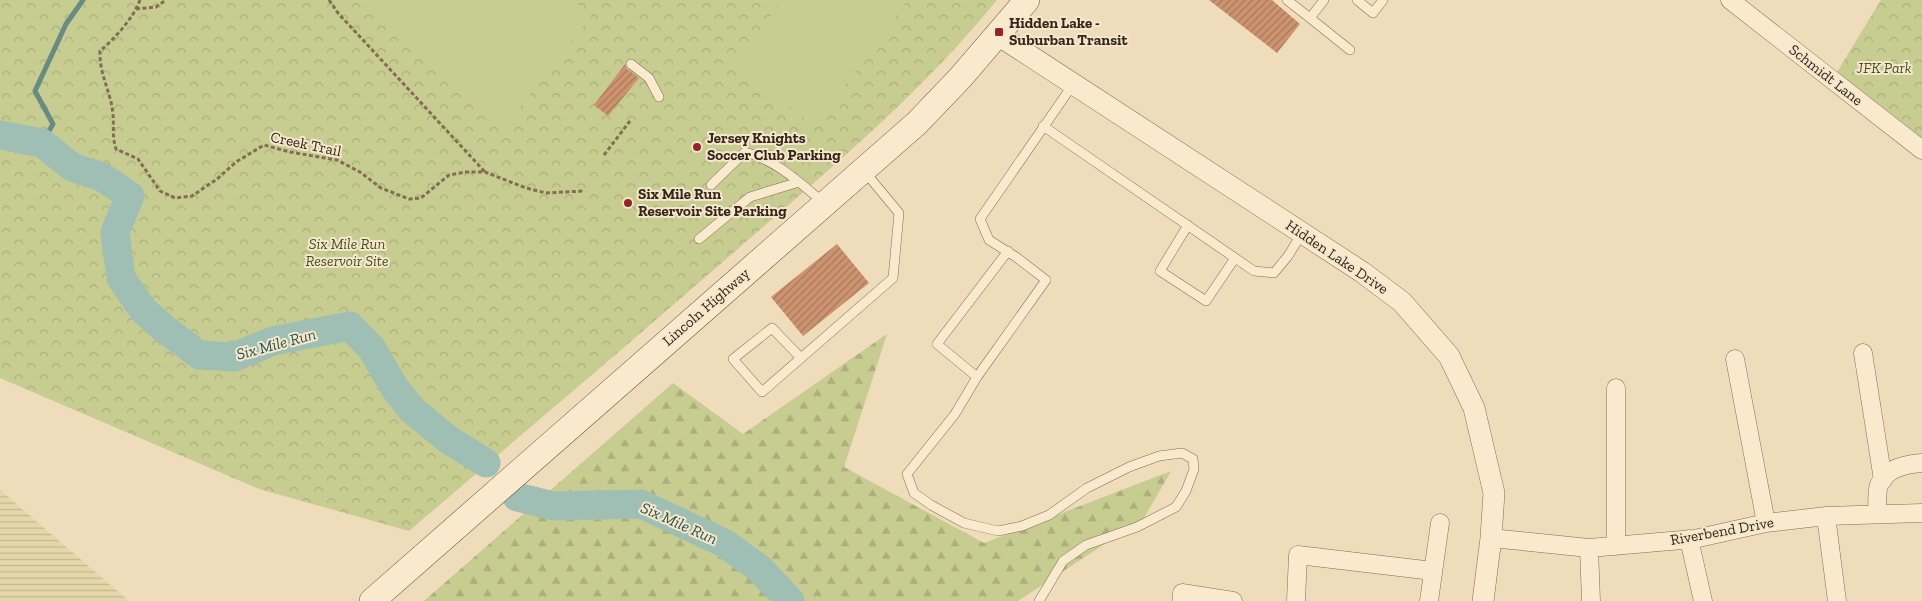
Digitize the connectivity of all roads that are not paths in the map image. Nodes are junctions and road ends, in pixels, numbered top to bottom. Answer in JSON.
{"nodes":[{"id":1,"x":1027,"y":0,"type":"edge"},
{"id":2,"x":1287,"y":0,"type":"edge"},
{"id":3,"x":1324,"y":0,"type":"edge"},
{"id":4,"x":1357,"y":0,"type":"edge"},
{"id":5,"x":1383,"y":0,"type":"edge"},
{"id":6,"x":1734,"y":1,"type":"edge"},
{"id":7,"x":1310,"y":18,"type":"junction"},
{"id":8,"x":998,"y":35,"type":"junction"},
{"id":9,"x":1350,"y":50,"type":"dead end"},
{"id":10,"x":631,"y":64,"type":"dead end"},
{"id":11,"x":1074,"y":82,"type":"junction"},
{"id":12,"x":659,"y":97,"type":"dead end"},
{"id":13,"x":1043,"y":126,"type":"junction"},
{"id":14,"x":1922,"y":150,"type":"edge"},
{"id":15,"x":864,"y":170,"type":"junction"},
{"id":16,"x":799,"y":182,"type":"junction"},
{"id":17,"x":711,"y":185,"type":"dead end"},
{"id":18,"x":825,"y":203,"type":"junction"},
{"id":19,"x":1188,"y":226,"type":"junction"},
{"id":20,"x":1303,"y":233,"type":"junction"},
{"id":21,"x":699,"y":239,"type":"dead end"},
{"id":22,"x":1008,"y":252,"type":"junction"},
{"id":23,"x":1235,"y":258,"type":"junction"},
{"id":24,"x":1863,"y":353,"type":"dead end"},
{"id":25,"x":801,"y":358,"type":"junction"},
{"id":26,"x":1735,"y":359,"type":"dead end"},
{"id":27,"x":977,"y":377,"type":"junction"},
{"id":28,"x":1616,"y":388,"type":"dead end"},
{"id":29,"x":1922,"y":463,"type":"edge"},
{"id":30,"x":1883,"y":480,"type":"junction"},
{"id":31,"x":1922,"y":512,"type":"edge"},
{"id":32,"x":1877,"y":513,"type":"junction"},
{"id":33,"x":1826,"y":516,"type":"junction"},
{"id":34,"x":1766,"y":523,"type":"junction"},
{"id":35,"x":1440,"y":524,"type":"dead end"},
{"id":36,"x":1491,"y":538,"type":"junction"},
{"id":37,"x":1689,"y":539,"type":"junction"},
{"id":38,"x":1616,"y":546,"type":"junction"},
{"id":39,"x":1589,"y":548,"type":"junction"},
{"id":40,"x":1433,"y":572,"type":"junction"},
{"id":41,"x":372,"y":601,"type":"edge"},
{"id":42,"x":1039,"y":601,"type":"edge"},
{"id":43,"x":1182,"y":601,"type":"edge"},
{"id":44,"x":1233,"y":601,"type":"edge"},
{"id":45,"x":1296,"y":601,"type":"edge"},
{"id":46,"x":1429,"y":601,"type":"edge"},
{"id":47,"x":1482,"y":601,"type":"edge"},
{"id":48,"x":1591,"y":601,"type":"edge"},
{"id":49,"x":1703,"y":601,"type":"edge"},
{"id":50,"x":1837,"y":601,"type":"edge"}],
"edges":[{"from":1,"to":8,"type":"main road","name":"Lincoln Highway"},
{"from":2,"to":7,"type":"lane"},
{"from":3,"to":7,"type":"lane"},
{"from":4,"to":5,"type":"lane"},
{"from":6,"to":14,"type":"street","name":"Schmidt Lane"},
{"from":7,"to":9,"type":"lane"},
{"from":8,"to":11,"type":"street","name":"Hidden Lake Drive"},
{"from":8,"to":15,"type":"main road","name":"Lincoln Highway"},
{"from":10,"to":12,"type":"lane"},
{"from":11,"to":13,"type":"lane"},
{"from":11,"to":20,"type":"street","name":"Hidden Lake Drive"},
{"from":13,"to":19,"type":"lane"},
{"from":13,"to":22,"type":"lane"},
{"from":15,"to":18,"type":"main road","name":"Lincoln Highway"},
{"from":15,"to":25,"type":"lane"},
{"from":16,"to":17,"type":"lane"},
{"from":16,"to":18,"type":"lane"},
{"from":16,"to":21,"type":"lane"},
{"from":18,"to":41,"type":"main road","name":"Lincoln Highway"},
{"from":19,"to":23,"type":"lane"},
{"from":19,"to":23,"type":"lane"},
{"from":20,"to":23,"type":"lane"},
{"from":20,"to":36,"type":"street","name":"Hidden Lake Drive"},
{"from":22,"to":27,"type":"lane"},
{"from":22,"to":27,"type":"lane"},
{"from":24,"to":30,"type":"street"},
{"from":25,"to":25,"type":"lane"},
{"from":26,"to":34,"type":"street"},
{"from":27,"to":42,"type":"lane"},
{"from":28,"to":38,"type":"street"},
{"from":29,"to":30,"type":"street"},
{"from":30,"to":32,"type":"street"},
{"from":31,"to":32,"type":"street","name":"Riverbend Drive"},
{"from":32,"to":33,"type":"street","name":"Riverbend Drive"},
{"from":33,"to":34,"type":"street","name":"Riverbend Drive"},
{"from":33,"to":50,"type":"street"},
{"from":34,"to":37,"type":"street","name":"Riverbend Drive"},
{"from":35,"to":40,"type":"street"},
{"from":36,"to":39,"type":"street","name":"Riverbend Drive"},
{"from":36,"to":47,"type":"street","name":"Hidden Lake Drive"},
{"from":37,"to":38,"type":"street","name":"Riverbend Drive"},
{"from":37,"to":49,"type":"street"},
{"from":38,"to":39,"type":"street","name":"Riverbend Drive"},
{"from":39,"to":48,"type":"street"},
{"from":40,"to":45,"type":"street"},
{"from":40,"to":46,"type":"street"},
{"from":43,"to":44,"type":"street"}]}
